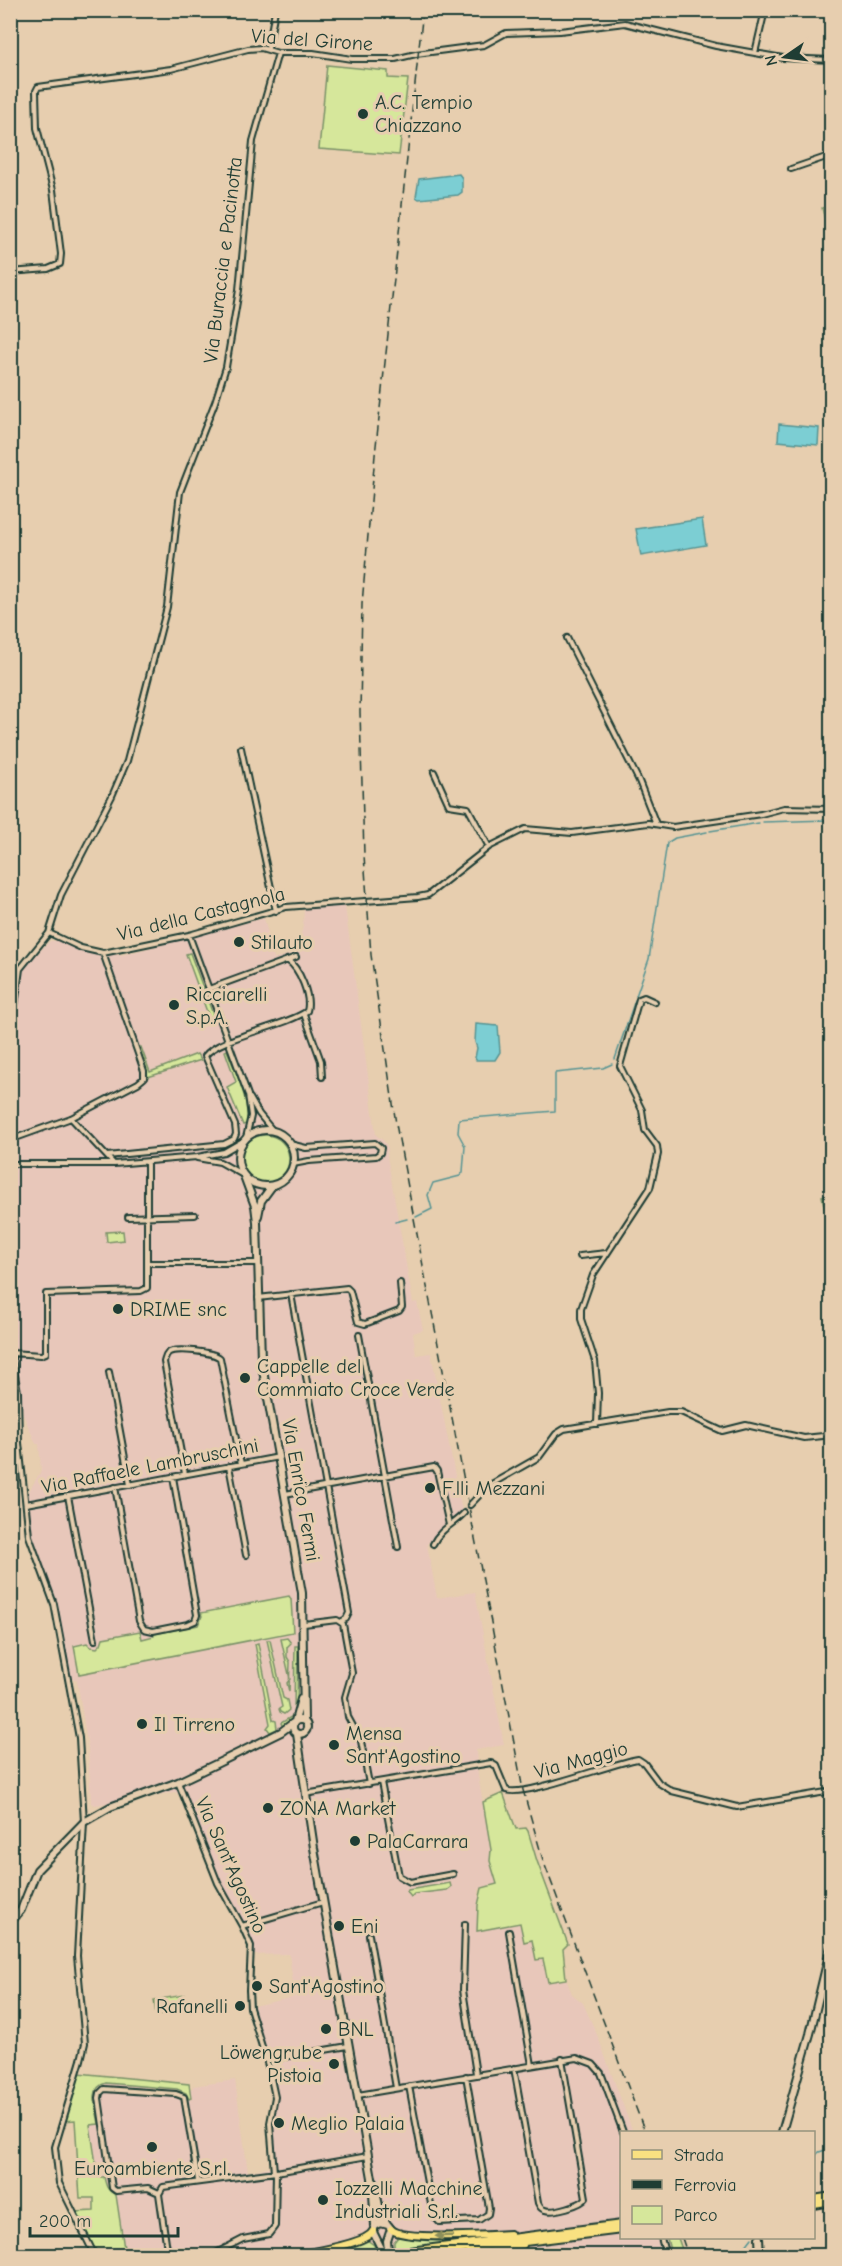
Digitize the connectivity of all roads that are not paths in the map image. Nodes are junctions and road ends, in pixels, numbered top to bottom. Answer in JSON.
{"nodes":[{"id":1,"x":275,"y":10,"type":"edge"},
{"id":2,"x":765,"y":10,"type":"edge"},
{"id":3,"x":268,"y":50,"type":"junction"},
{"id":4,"x":278,"y":53,"type":"junction"},
{"id":5,"x":755,"y":53,"type":"junction"},
{"id":6,"x":831,"y":60,"type":"edge"},
{"id":7,"x":831,"y":155,"type":"edge"},
{"id":8,"x":791,"y":169,"type":"dead end"},
{"id":9,"x":10,"y":272,"type":"edge"},
{"id":10,"x":567,"y":638,"type":"dead end"},
{"id":11,"x":241,"y":748,"type":"dead end"},
{"id":12,"x":434,"y":772,"type":"dead end"},
{"id":13,"x":831,"y":809,"type":"edge"},
{"id":14,"x":656,"y":824,"type":"junction"},
{"id":15,"x":489,"y":847,"type":"junction"},
{"id":16,"x":276,"y":911,"type":"junction"},
{"id":17,"x":49,"y":933,"type":"junction"},
{"id":18,"x":189,"y":935,"type":"junction"},
{"id":19,"x":103,"y":953,"type":"junction"},
{"id":20,"x":297,"y":957,"type":"dead end"},
{"id":21,"x":287,"y":960,"type":"junction"},
{"id":22,"x":10,"y":973,"type":"edge"},
{"id":23,"x":18,"y":973,"type":"junction"},
{"id":24,"x":209,"y":988,"type":"junction"},
{"id":25,"x":656,"y":1002,"type":"dead end"},
{"id":26,"x":304,"y":1014,"type":"junction"},
{"id":27,"x":10,"y":1017,"type":"edge"},
{"id":28,"x":229,"y":1042,"type":"junction"},
{"id":29,"x":322,"y":1077,"type":"dead end"},
{"id":30,"x":248,"y":1095,"type":"junction"},
{"id":31,"x":71,"y":1118,"type":"junction"},
{"id":32,"x":273,"y":1131,"type":"junction"},
{"id":33,"x":10,"y":1140,"type":"edge"},
{"id":34,"x":245,"y":1140,"type":"junction"},
{"id":35,"x":290,"y":1144,"type":"junction"},
{"id":36,"x":108,"y":1156,"type":"junction"},
{"id":37,"x":197,"y":1157,"type":"junction"},
{"id":38,"x":147,"y":1162,"type":"junction"},
{"id":39,"x":10,"y":1164,"type":"edge"},
{"id":40,"x":114,"y":1164,"type":"junction"},
{"id":41,"x":293,"y":1164,"type":"junction"},
{"id":42,"x":244,"y":1175,"type":"junction"},
{"id":43,"x":272,"y":1185,"type":"junction"},
{"id":44,"x":195,"y":1215,"type":"dead end"},
{"id":45,"x":128,"y":1217,"type":"dead end"},
{"id":46,"x":148,"y":1217,"type":"junction"},
{"id":47,"x":257,"y":1222,"type":"junction"},
{"id":48,"x":607,"y":1253,"type":"junction"},
{"id":49,"x":580,"y":1256,"type":"dead end"},
{"id":50,"x":148,"y":1263,"type":"junction"},
{"id":51,"x":258,"y":1263,"type":"junction"},
{"id":52,"x":400,"y":1283,"type":"dead end"},
{"id":53,"x":291,"y":1294,"type":"junction"},
{"id":54,"x":258,"y":1298,"type":"junction"},
{"id":55,"x":10,"y":1299,"type":"edge"},
{"id":56,"x":10,"y":1329,"type":"edge"},
{"id":57,"x":358,"y":1335,"type":"dead end"},
{"id":58,"x":10,"y":1347,"type":"edge"},
{"id":59,"x":11,"y":1353,"type":"edge"},
{"id":60,"x":109,"y":1372,"type":"dead end"},
{"id":61,"x":597,"y":1424,"type":"junction"},
{"id":62,"x":831,"y":1431,"type":"edge"},
{"id":63,"x":279,"y":1457,"type":"junction"},
{"id":64,"x":241,"y":1464,"type":"junction"},
{"id":65,"x":229,"y":1466,"type":"junction"},
{"id":66,"x":185,"y":1474,"type":"junction"},
{"id":67,"x":385,"y":1476,"type":"junction"},
{"id":68,"x":172,"y":1477,"type":"junction"},
{"id":69,"x":130,"y":1485,"type":"junction"},
{"id":70,"x":326,"y":1486,"type":"junction"},
{"id":71,"x":115,"y":1487,"type":"junction"},
{"id":72,"x":285,"y":1494,"type":"junction"},
{"id":73,"x":68,"y":1496,"type":"junction"},
{"id":74,"x":26,"y":1504,"type":"junction"},
{"id":75,"x":470,"y":1505,"type":"dead end"},
{"id":76,"x":464,"y":1513,"type":"dead end"},
{"id":77,"x":449,"y":1525,"type":"junction"},
{"id":78,"x":433,"y":1544,"type":"dead end"},
{"id":79,"x":398,"y":1547,"type":"dead end"},
{"id":80,"x":246,"y":1555,"type":"dead end"},
{"id":81,"x":342,"y":1622,"type":"junction"},
{"id":82,"x":304,"y":1624,"type":"junction"},
{"id":83,"x":95,"y":1640,"type":"dead end"},
{"id":84,"x":303,"y":1692,"type":"junction"},
{"id":85,"x":304,"y":1720,"type":"junction"},
{"id":86,"x":294,"y":1722,"type":"junction"},
{"id":87,"x":281,"y":1731,"type":"junction"},
{"id":88,"x":299,"y":1732,"type":"junction"},
{"id":89,"x":178,"y":1782,"type":"junction"},
{"id":90,"x":381,"y":1782,"type":"junction"},
{"id":91,"x":369,"y":1784,"type":"junction"},
{"id":92,"x":831,"y":1791,"type":"edge"},
{"id":93,"x":305,"y":1794,"type":"junction"},
{"id":94,"x":84,"y":1822,"type":"junction"},
{"id":95,"x":453,"y":1874,"type":"dead end"},
{"id":96,"x":323,"y":1902,"type":"junction"},
{"id":97,"x":10,"y":1923,"type":"edge"},
{"id":98,"x":465,"y":1924,"type":"dead end"},
{"id":99,"x":242,"y":1926,"type":"junction"},
{"id":100,"x":509,"y":1932,"type":"dead end"},
{"id":101,"x":369,"y":1935,"type":"dead end"},
{"id":102,"x":831,"y":1942,"type":"edge"},
{"id":103,"x":349,"y":2046,"type":"junction"},
{"id":104,"x":562,"y":2059,"type":"junction"},
{"id":105,"x":266,"y":2060,"type":"junction"},
{"id":106,"x":532,"y":2064,"type":"junction"},
{"id":107,"x":514,"y":2068,"type":"junction"},
{"id":108,"x":476,"y":2074,"type":"junction"},
{"id":109,"x":466,"y":2076,"type":"junction"},
{"id":110,"x":409,"y":2086,"type":"junction"},
{"id":111,"x":396,"y":2088,"type":"junction"},
{"id":112,"x":358,"y":2095,"type":"junction"},
{"id":113,"x":623,"y":2131,"type":"edge"},
{"id":114,"x":783,"y":2131,"type":"edge"},
{"id":115,"x":368,"y":2156,"type":"junction"},
{"id":116,"x":275,"y":2172,"type":"junction"},
{"id":117,"x":372,"y":2178,"type":"junction"},
{"id":118,"x":198,"y":2181,"type":"junction"},
{"id":119,"x":159,"y":2193,"type":"junction"},
{"id":120,"x":831,"y":2196,"type":"edge"},
{"id":121,"x":815,"y":2199,"type":"edge"},
{"id":122,"x":822,"y":2201,"type":"junction"},
{"id":123,"x":831,"y":2202,"type":"edge"},
{"id":124,"x":815,"y":2204,"type":"edge"},
{"id":125,"x":620,"y":2224,"type":"edge"},
{"id":126,"x":389,"y":2227,"type":"junction"},
{"id":127,"x":374,"y":2228,"type":"junction"},
{"id":128,"x":620,"y":2230,"type":"edge"},
{"id":129,"x":583,"y":2232,"type":"junction"},
{"id":130,"x":546,"y":2236,"type":"junction"},
{"id":131,"x":661,"y":2239,"type":"edge"},
{"id":132,"x":759,"y":2239,"type":"edge"},
{"id":133,"x":383,"y":2253,"type":"edge"},
{"id":134,"x":95,"y":2256,"type":"edge"},
{"id":135,"x":168,"y":2256,"type":"edge"},
{"id":136,"x":210,"y":2256,"type":"edge"},
{"id":137,"x":292,"y":2256,"type":"edge"},
{"id":138,"x":412,"y":2256,"type":"edge"},
{"id":139,"x":477,"y":2256,"type":"edge"},
{"id":140,"x":666,"y":2256,"type":"edge"},
{"id":141,"x":760,"y":2256,"type":"edge"}],
"edges":[{"from":1,"to":3,"type":"street"},
{"from":2,"to":5,"type":"street"},
{"from":3,"to":4,"type":"street","name":"Via del Girone"},
{"from":3,"to":9,"type":"street","name":"Via del Girone"},
{"from":4,"to":5,"type":"street","name":"Via del Girone"},
{"from":4,"to":17,"type":"street","name":"Via Buraccia e Pacinotta"},
{"from":5,"to":6,"type":"street","name":"Via del Girone"},
{"from":7,"to":8,"type":"street"},
{"from":10,"to":14,"type":"street"},
{"from":11,"to":16,"type":"street"},
{"from":12,"to":15,"type":"street"},
{"from":13,"to":14,"type":"street","name":"Via della Castagnola"},
{"from":14,"to":15,"type":"street","name":"Via della Castagnola"},
{"from":15,"to":16,"type":"street","name":"Via della Castagnola"},
{"from":16,"to":18,"type":"street","name":"Via della Castagnola"},
{"from":17,"to":19,"type":"street","name":"Via della Castagnola"},
{"from":17,"to":23,"type":"street","name":"Via Buraccia e Pacinotta"},
{"from":18,"to":19,"type":"street","name":"Via della Castagnola"},
{"from":18,"to":24,"type":"street"},
{"from":19,"to":31,"type":"street"},
{"from":20,"to":21,"type":"street"},
{"from":21,"to":24,"type":"street"},
{"from":21,"to":26,"type":"street"},
{"from":22,"to":23,"type":"street"},
{"from":23,"to":27,"type":"street"},
{"from":24,"to":28,"type":"street"},
{"from":25,"to":48,"type":"street"},
{"from":26,"to":28,"type":"street"},
{"from":26,"to":29,"type":"street"},
{"from":28,"to":30,"type":"street"},
{"from":28,"to":36,"type":"street"},
{"from":30,"to":32,"type":"street"},
{"from":30,"to":34,"type":"street"},
{"from":31,"to":33,"type":"street"},
{"from":31,"to":36,"type":"street"},
{"from":32,"to":34,"type":"street"},
{"from":32,"to":35,"type":"street"},
{"from":34,"to":37,"type":"street"},
{"from":34,"to":42,"type":"street"},
{"from":35,"to":41,"type":"street"},
{"from":35,"to":41,"type":"street"},
{"from":36,"to":40,"type":"street"},
{"from":37,"to":38,"type":"street"},
{"from":37,"to":42,"type":"street"},
{"from":38,"to":40,"type":"street"},
{"from":38,"to":46,"type":"street"},
{"from":39,"to":40,"type":"street"},
{"from":41,"to":43,"type":"street"},
{"from":42,"to":43,"type":"street"},
{"from":42,"to":47,"type":"street"},
{"from":43,"to":47,"type":"street"},
{"from":44,"to":46,"type":"street"},
{"from":45,"to":46,"type":"street"},
{"from":46,"to":50,"type":"street"},
{"from":47,"to":51,"type":"street","name":"Via Enrico Fermi"},
{"from":48,"to":49,"type":"street"},
{"from":48,"to":61,"type":"street"},
{"from":50,"to":51,"type":"street"},
{"from":50,"to":59,"type":"street"},
{"from":51,"to":54,"type":"street","name":"Via Enrico Fermi"},
{"from":52,"to":53,"type":"street"},
{"from":53,"to":54,"type":"street"},
{"from":53,"to":70,"type":"street"},
{"from":54,"to":63,"type":"street","name":"Via Enrico Fermi"},
{"from":55,"to":56,"type":"street"},
{"from":57,"to":67,"type":"street"},
{"from":58,"to":59,"type":"street"},
{"from":59,"to":74,"type":"street"},
{"from":60,"to":69,"type":"street"},
{"from":61,"to":62,"type":"street"},
{"from":61,"to":75,"type":"street"},
{"from":63,"to":64,"type":"street","name":"Via Raffaele Lambruschini"},
{"from":63,"to":72,"type":"street","name":"Via Enrico Fermi"},
{"from":64,"to":65,"type":"street","name":"Via Raffaele Lambruschini"},
{"from":64,"to":66,"type":"street"},
{"from":65,"to":66,"type":"street","name":"Via Raffaele Lambruschini"},
{"from":65,"to":80,"type":"street"},
{"from":66,"to":68,"type":"street","name":"Via Raffaele Lambruschini"},
{"from":67,"to":70,"type":"street"},
{"from":67,"to":77,"type":"street"},
{"from":67,"to":79,"type":"street"},
{"from":68,"to":69,"type":"street","name":"Via Raffaele Lambruschini"},
{"from":68,"to":71,"type":"street"},
{"from":69,"to":71,"type":"street","name":"Via Raffaele Lambruschini"},
{"from":70,"to":72,"type":"street"},
{"from":70,"to":81,"type":"street"},
{"from":71,"to":73,"type":"street","name":"Via Raffaele Lambruschini"},
{"from":72,"to":82,"type":"street","name":"Via Enrico Fermi"},
{"from":73,"to":74,"type":"street","name":"Via Raffaele Lambruschini"},
{"from":73,"to":83,"type":"street"},
{"from":74,"to":94,"type":"street"},
{"from":76,"to":77,"type":"street"},
{"from":77,"to":78,"type":"street"},
{"from":81,"to":82,"type":"street"},
{"from":81,"to":91,"type":"street"},
{"from":82,"to":84,"type":"street","name":"Via Enrico Fermi"},
{"from":84,"to":85,"type":"street"},
{"from":84,"to":86,"type":"street"},
{"from":85,"to":86,"type":"street"},
{"from":85,"to":88,"type":"street"},
{"from":86,"to":87,"type":"street"},
{"from":86,"to":88,"type":"street"},
{"from":87,"to":88,"type":"street"},
{"from":87,"to":89,"type":"street"},
{"from":88,"to":93,"type":"street"},
{"from":89,"to":94,"type":"street"},
{"from":89,"to":99,"type":"street","name":"Via Sant'Agostino"},
{"from":90,"to":91,"type":"street"},
{"from":90,"to":92,"type":"street","name":"Via Maggio"},
{"from":90,"to":95,"type":"street"},
{"from":91,"to":93,"type":"street"},
{"from":93,"to":96,"type":"street"},
{"from":94,"to":97,"type":"street"},
{"from":94,"to":134,"type":"street"},
{"from":96,"to":99,"type":"street"},
{"from":96,"to":103,"type":"street"},
{"from":98,"to":108,"type":"street"},
{"from":99,"to":105,"type":"street","name":"Via Sant'Agostino"},
{"from":100,"to":106,"type":"street"},
{"from":101,"to":111,"type":"street"},
{"from":102,"to":114,"type":"street"},
{"from":103,"to":105,"type":"street"},
{"from":103,"to":112,"type":"street"},
{"from":104,"to":106,"type":"street"},
{"from":104,"to":107,"type":"street"},
{"from":104,"to":113,"type":"street"},
{"from":105,"to":116,"type":"street","name":"Via Sant'Agostino"},
{"from":106,"to":107,"type":"street"},
{"from":107,"to":108,"type":"street"},
{"from":108,"to":109,"type":"street"},
{"from":109,"to":110,"type":"street"},
{"from":109,"to":110,"type":"street"},
{"from":110,"to":111,"type":"street"},
{"from":111,"to":112,"type":"street"},
{"from":112,"to":115,"type":"street"},
{"from":115,"to":116,"type":"street"},
{"from":115,"to":117,"type":"street"},
{"from":116,"to":118,"type":"street"},
{"from":116,"to":136,"type":"street","name":"Via Sant'Agostino"},
{"from":117,"to":126,"type":"street"},
{"from":117,"to":127,"type":"street"},
{"from":118,"to":119,"type":"street"},
{"from":118,"to":119,"type":"street"},
{"from":119,"to":135,"type":"street"},
{"from":120,"to":122,"type":"main road"},
{"from":121,"to":122,"type":"main road"},
{"from":122,"to":123,"type":"main road"},
{"from":122,"to":124,"type":"main road"},
{"from":125,"to":129,"type":"main road"},
{"from":126,"to":127,"type":"street"},
{"from":130,"to":126,"type":"main road","one_way":true},
{"from":126,"to":133,"type":"street"},
{"from":127,"to":133,"type":"street"},
{"from":127,"to":137,"type":"main road"},
{"from":128,"to":129,"type":"main road"},
{"from":129,"to":130,"type":"main road"},
{"from":130,"to":133,"type":"main road"},
{"from":130,"to":138,"type":"main road"},
{"from":130,"to":139,"type":"main road"},
{"from":131,"to":140,"type":"street"},
{"from":132,"to":141,"type":"street"}]}
